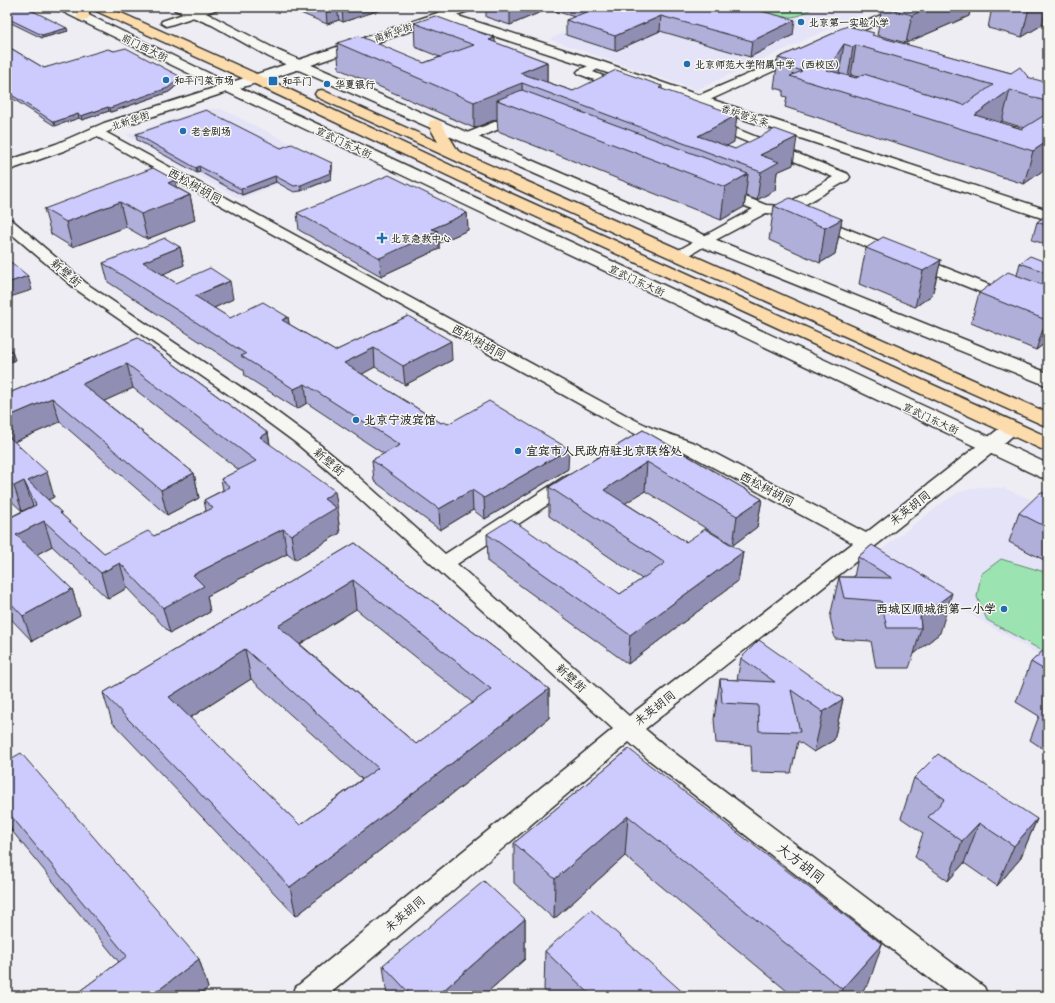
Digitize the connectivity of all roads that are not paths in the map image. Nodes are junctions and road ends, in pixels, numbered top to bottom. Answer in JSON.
{"nodes":[{"id":1,"x":63,"y":7,"type":"edge"},
{"id":2,"x":98,"y":7,"type":"edge"},
{"id":3,"x":179,"y":7,"type":"edge"},
{"id":4,"x":214,"y":7,"type":"edge"},
{"id":5,"x":467,"y":7,"type":"edge"},
{"id":6,"x":907,"y":7,"type":"edge"},
{"id":7,"x":987,"y":7,"type":"edge"},
{"id":8,"x":440,"y":11,"type":"edge"},
{"id":9,"x":83,"y":12,"type":"edge"},
{"id":10,"x":196,"y":13,"type":"junction"},
{"id":11,"x":152,"y":17,"type":"dead end"},
{"id":12,"x":1048,"y":22,"type":"edge"},
{"id":13,"x":166,"y":23,"type":"junction"},
{"id":14,"x":186,"y":32,"type":"dead end"},
{"id":15,"x":848,"y":44,"type":"edge"},
{"id":16,"x":812,"y":50,"type":"edge"},
{"id":17,"x":293,"y":62,"type":"junction"},
{"id":18,"x":598,"y":65,"type":"junction"},
{"id":19,"x":258,"y":71,"type":"junction"},
{"id":20,"x":222,"y":85,"type":"junction"},
{"id":21,"x":633,"y":92,"type":"edge"},
{"id":22,"x":698,"y":100,"type":"junction"},
{"id":23,"x":698,"y":118,"type":"edge"},
{"id":24,"x":537,"y":121,"type":"edge"},
{"id":25,"x":435,"y":124,"type":"junction"},
{"id":26,"x":96,"y":131,"type":"junction"},
{"id":27,"x":466,"y":138,"type":"junction"},
{"id":28,"x":452,"y":152,"type":"junction"},
{"id":29,"x":7,"y":154,"type":"edge"},
{"id":30,"x":7,"y":166,"type":"edge"},
{"id":31,"x":705,"y":187,"type":"edge"},
{"id":32,"x":764,"y":210,"type":"junction"},
{"id":33,"x":786,"y":210,"type":"junction"},
{"id":34,"x":1047,"y":213,"type":"edge"},
{"id":35,"x":7,"y":223,"type":"edge"},
{"id":36,"x":703,"y":240,"type":"junction"},
{"id":37,"x":680,"y":255,"type":"junction"},
{"id":38,"x":1048,"y":314,"type":"edge"},
{"id":39,"x":1048,"y":380,"type":"edge"},
{"id":40,"x":1048,"y":420,"type":"edge"},
{"id":41,"x":1011,"y":428,"type":"junction"},
{"id":42,"x":646,"y":432,"type":"junction"},
{"id":43,"x":627,"y":445,"type":"edge"},
{"id":44,"x":1048,"y":445,"type":"edge"},
{"id":45,"x":990,"y":446,"type":"junction"},
{"id":46,"x":587,"y":470,"type":"edge"},
{"id":47,"x":1048,"y":472,"type":"edge"},
{"id":48,"x":867,"y":542,"type":"junction"},
{"id":49,"x":445,"y":564,"type":"junction"},
{"id":50,"x":629,"y":729,"type":"junction"},
{"id":51,"x":306,"y":996,"type":"edge"},
{"id":52,"x":974,"y":996,"type":"edge"}],
"edges":[{"from":1,"to":9,"type":"street","name":"前门西大街"},
{"from":2,"to":19,"type":"main road","name":"前门西大街"},
{"from":3,"to":10,"type":"street"},
{"from":4,"to":10,"type":"street"},
{"from":5,"to":8,"type":"street","name":"南新华街"},
{"from":6,"to":15,"type":"street"},
{"from":7,"to":12,"type":"street"},
{"from":8,"to":17,"type":"street","name":"南新华街"},
{"from":8,"to":18,"type":"street","name":"香炉营头条"},
{"from":9,"to":20,"type":"street","name":"前门西大街"},
{"from":10,"to":13,"type":"street"},
{"from":10,"to":17,"type":"street"},
{"from":11,"to":13,"type":"main road"},
{"from":13,"to":14,"type":"main road"},
{"from":16,"to":22,"type":"street"},
{"from":17,"to":19,"type":"street","name":"南新华街"},
{"from":17,"to":25,"type":"street"},
{"from":18,"to":21,"type":"street"},
{"from":18,"to":22,"type":"street","name":"香炉营头条"},
{"from":19,"to":20,"type":"street","name":"北新华街"},
{"from":19,"to":28,"type":"main road"},
{"from":19,"to":41,"type":"main road","name":"宣武门东大街"},
{"from":20,"to":26,"type":"street","name":"北新华街"},
{"from":20,"to":29,"type":"street","name":"北新华街"},
{"from":20,"to":45,"type":"street","name":"宣武门东大街"},
{"from":22,"to":34,"type":"street","name":"香炉营头条"},
{"from":23,"to":33,"type":"street"},
{"from":24,"to":27,"type":"street"},
{"from":25,"to":27,"type":"street"},
{"from":25,"to":28,"type":"main road"},
{"from":26,"to":30,"type":"street","name":"北新华街"},
{"from":26,"to":42,"type":"street","name":"西松树胡同"},
{"from":27,"to":36,"type":"street"},
{"from":28,"to":37,"type":"main road"},
{"from":31,"to":32,"type":"street"},
{"from":32,"to":33,"type":"street"},
{"from":32,"to":36,"type":"street"},
{"from":33,"to":38,"type":"street"},
{"from":35,"to":49,"type":"street","name":"新壁街"},
{"from":36,"to":37,"type":"street"},
{"from":36,"to":39,"type":"street"},
{"from":37,"to":40,"type":"main road"},
{"from":41,"to":44,"type":"main road","name":"宣武门东大街"},
{"from":41,"to":45,"type":"street","name":"未英胡同"},
{"from":42,"to":43,"type":"street"},
{"from":42,"to":48,"type":"street","name":"西松树胡同"},
{"from":45,"to":47,"type":"street","name":"宣武门东大街"},
{"from":45,"to":48,"type":"street","name":"未英胡同"},
{"from":46,"to":49,"type":"street"},
{"from":48,"to":50,"type":"street","name":"未英胡同"},
{"from":49,"to":50,"type":"street","name":"新壁街"},
{"from":50,"to":51,"type":"street","name":"未英胡同"},
{"from":50,"to":52,"type":"street","name":"大方胡同"}]}
